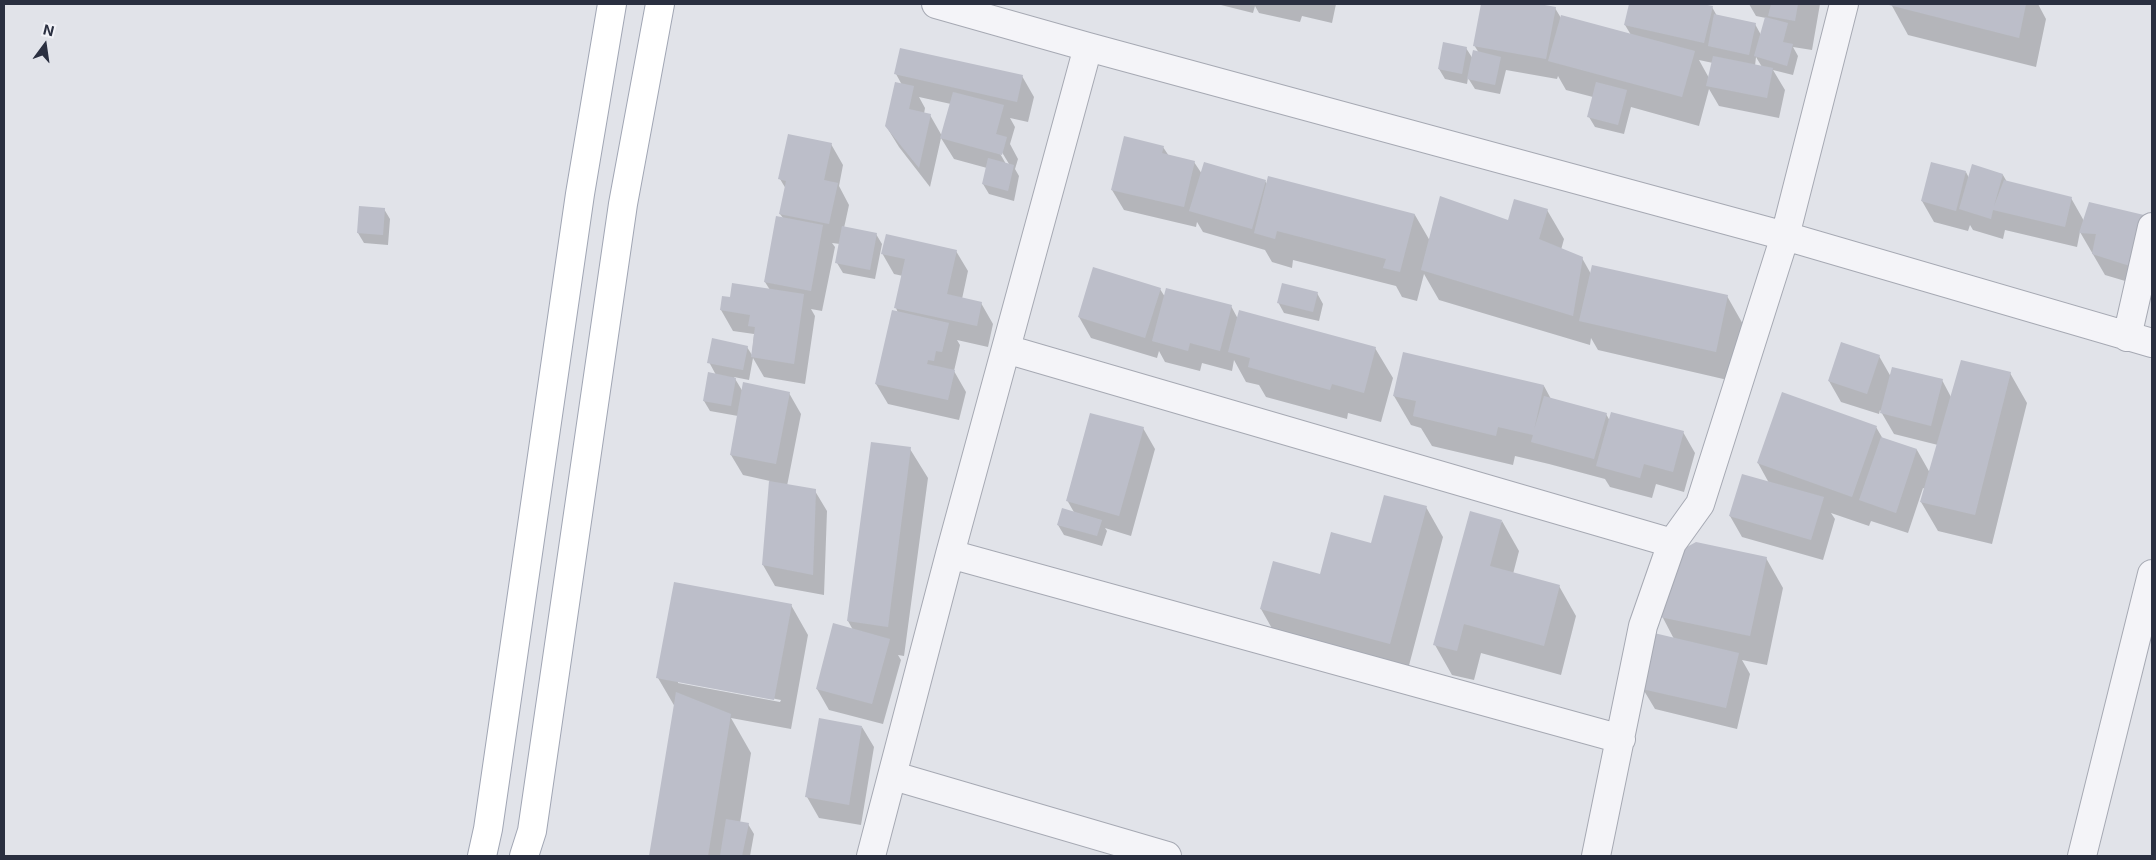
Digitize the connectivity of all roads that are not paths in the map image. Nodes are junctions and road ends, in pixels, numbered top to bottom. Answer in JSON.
{"nodes":[{"id":1,"x":612,"y":4,"type":"edge"},
{"id":2,"x":660,"y":4,"type":"edge"},
{"id":3,"x":936,"y":4,"type":"edge"},
{"id":4,"x":1844,"y":4,"type":"edge"},
{"id":5,"x":984,"y":10,"type":"edge"},
{"id":6,"x":1088,"y":48,"type":"junction"},
{"id":7,"x":2152,"y":227,"type":"edge"},
{"id":8,"x":1785,"y":236,"type":"junction"},
{"id":9,"x":2140,"y":340,"type":"edge"},
{"id":10,"x":1006,"y":349,"type":"junction"},
{"id":11,"x":1672,"y":543,"type":"junction"},
{"id":12,"x":950,"y":554,"type":"junction"},
{"id":13,"x":2152,"y":574,"type":"edge"},
{"id":14,"x":1621,"y":739,"type":"junction"},
{"id":15,"x":894,"y":776,"type":"junction"},
{"id":16,"x":482,"y":856,"type":"edge"},
{"id":17,"x":524,"y":856,"type":"edge"},
{"id":18,"x":871,"y":856,"type":"edge"},
{"id":19,"x":1167,"y":856,"type":"edge"},
{"id":20,"x":1596,"y":856,"type":"edge"},
{"id":21,"x":2082,"y":856,"type":"edge"}],
"edges":[{"from":1,"to":16,"type":"main road"},
{"from":2,"to":17,"type":"main road"},
{"from":3,"to":5,"type":"street"},
{"from":4,"to":8,"type":"street"},
{"from":5,"to":6,"type":"street"},
{"from":6,"to":8,"type":"street"},
{"from":6,"to":10,"type":"street"},
{"from":7,"to":9,"type":"street"},
{"from":8,"to":9,"type":"street"},
{"from":8,"to":11,"type":"street"},
{"from":10,"to":11,"type":"street"},
{"from":10,"to":12,"type":"street"},
{"from":11,"to":14,"type":"street"},
{"from":12,"to":14,"type":"street"},
{"from":12,"to":15,"type":"street"},
{"from":13,"to":21,"type":"street"},
{"from":14,"to":20,"type":"street"},
{"from":15,"to":18,"type":"street"},
{"from":15,"to":19,"type":"street"}]}
